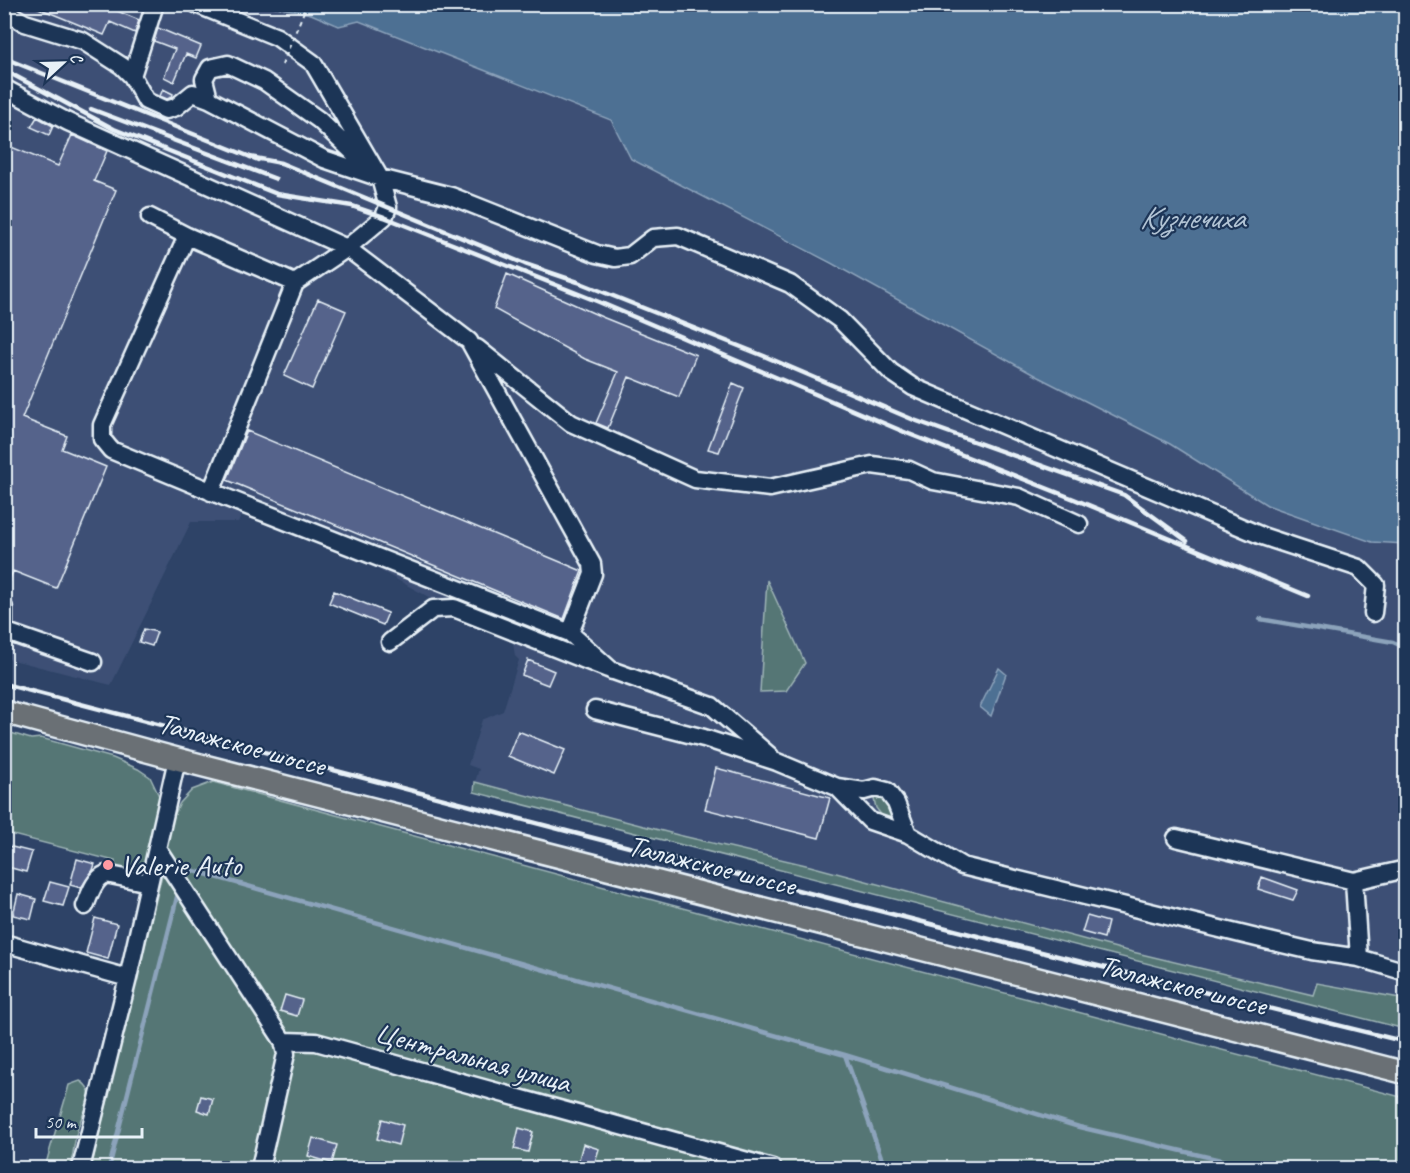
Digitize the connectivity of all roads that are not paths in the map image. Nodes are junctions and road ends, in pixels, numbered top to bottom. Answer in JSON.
{"nodes":[{"id":1,"x":155,"y":4,"type":"edge"},
{"id":2,"x":196,"y":4,"type":"edge"},
{"id":3,"x":4,"y":11,"type":"edge"},
{"id":4,"x":132,"y":76,"type":"junction"},
{"id":5,"x":4,"y":88,"type":"edge"},
{"id":6,"x":208,"y":99,"type":"junction"},
{"id":7,"x":380,"y":178,"type":"junction"},
{"id":8,"x":150,"y":217,"type":"dead end"},
{"id":9,"x":187,"y":236,"type":"junction"},
{"id":10,"x":347,"y":248,"type":"junction"},
{"id":11,"x":295,"y":283,"type":"junction"},
{"id":12,"x":469,"y":341,"type":"junction"},
{"id":13,"x":211,"y":492,"type":"junction"},
{"id":14,"x":1079,"y":524,"type":"dead end"},
{"id":15,"x":4,"y":608,"type":"edge"},
{"id":16,"x":1373,"y":612,"type":"dead end"},
{"id":17,"x":4,"y":629,"type":"edge"},
{"id":18,"x":570,"y":633,"type":"junction"},
{"id":19,"x":390,"y":642,"type":"dead end"},
{"id":20,"x":93,"y":662,"type":"dead end"},
{"id":21,"x":612,"y":671,"type":"junction"},
{"id":22,"x":594,"y":710,"type":"dead end"},
{"id":23,"x":4,"y":712,"type":"edge"},
{"id":24,"x":177,"y":759,"type":"junction"},
{"id":25,"x":777,"y":762,"type":"junction"},
{"id":26,"x":837,"y":787,"type":"junction"},
{"id":27,"x":908,"y":834,"type":"junction"},
{"id":28,"x":1176,"y":838,"type":"dead end"},
{"id":29,"x":157,"y":848,"type":"junction"},
{"id":30,"x":1406,"y":869,"type":"edge"},
{"id":31,"x":1354,"y":881,"type":"junction"},
{"id":32,"x":149,"y":883,"type":"junction"},
{"id":33,"x":85,"y":906,"type":"dead end"},
{"id":34,"x":4,"y":943,"type":"edge"},
{"id":35,"x":1359,"y":958,"type":"junction"},
{"id":36,"x":1406,"y":972,"type":"edge"},
{"id":37,"x":128,"y":978,"type":"junction"},
{"id":38,"x":283,"y":1041,"type":"junction"},
{"id":39,"x":1406,"y":1073,"type":"edge"},
{"id":40,"x":81,"y":1168,"type":"edge"},
{"id":41,"x":260,"y":1168,"type":"edge"},
{"id":42,"x":772,"y":1168,"type":"edge"}],
"edges":[{"from":1,"to":4,"type":"lane"},
{"from":2,"to":7,"type":"lane"},
{"from":3,"to":4,"type":"lane"},
{"from":4,"to":6,"type":"lane"},
{"from":5,"to":10,"type":"lane"},
{"from":6,"to":7,"type":"lane"},
{"from":6,"to":7,"type":"lane"},
{"from":7,"to":10,"type":"lane"},
{"from":7,"to":16,"type":"lane"},
{"from":8,"to":9,"type":"lane"},
{"from":9,"to":11,"type":"lane"},
{"from":9,"to":13,"type":"lane"},
{"from":10,"to":11,"type":"lane"},
{"from":10,"to":12,"type":"lane"},
{"from":11,"to":13,"type":"lane"},
{"from":12,"to":14,"type":"lane"},
{"from":12,"to":18,"type":"lane"},
{"from":13,"to":18,"type":"lane"},
{"from":15,"to":17,"type":"lane"},
{"from":17,"to":20,"type":"lane"},
{"from":18,"to":21,"type":"lane"},
{"from":19,"to":21,"type":"lane"},
{"from":21,"to":25,"type":"lane"},
{"from":22,"to":25,"type":"lane"},
{"from":23,"to":24,"type":"main road","name":"Талажское шоссе"},
{"from":24,"to":29,"type":"lane"},
{"from":24,"to":39,"type":"main road","name":"Талажское шоссе"},
{"from":25,"to":26,"type":"lane"},
{"from":26,"to":27,"type":"lane"},
{"from":26,"to":27,"type":"lane"},
{"from":27,"to":35,"type":"lane"},
{"from":28,"to":31,"type":"lane"},
{"from":29,"to":32,"type":"lane"},
{"from":29,"to":38,"type":"lane"},
{"from":30,"to":31,"type":"lane"},
{"from":31,"to":35,"type":"lane"},
{"from":32,"to":33,"type":"lane"},
{"from":32,"to":37,"type":"lane"},
{"from":34,"to":37,"type":"lane"},
{"from":35,"to":36,"type":"lane"},
{"from":37,"to":40,"type":"lane"},
{"from":38,"to":41,"type":"lane"},
{"from":38,"to":42,"type":"lane","name":"Центральная улица"}]}
